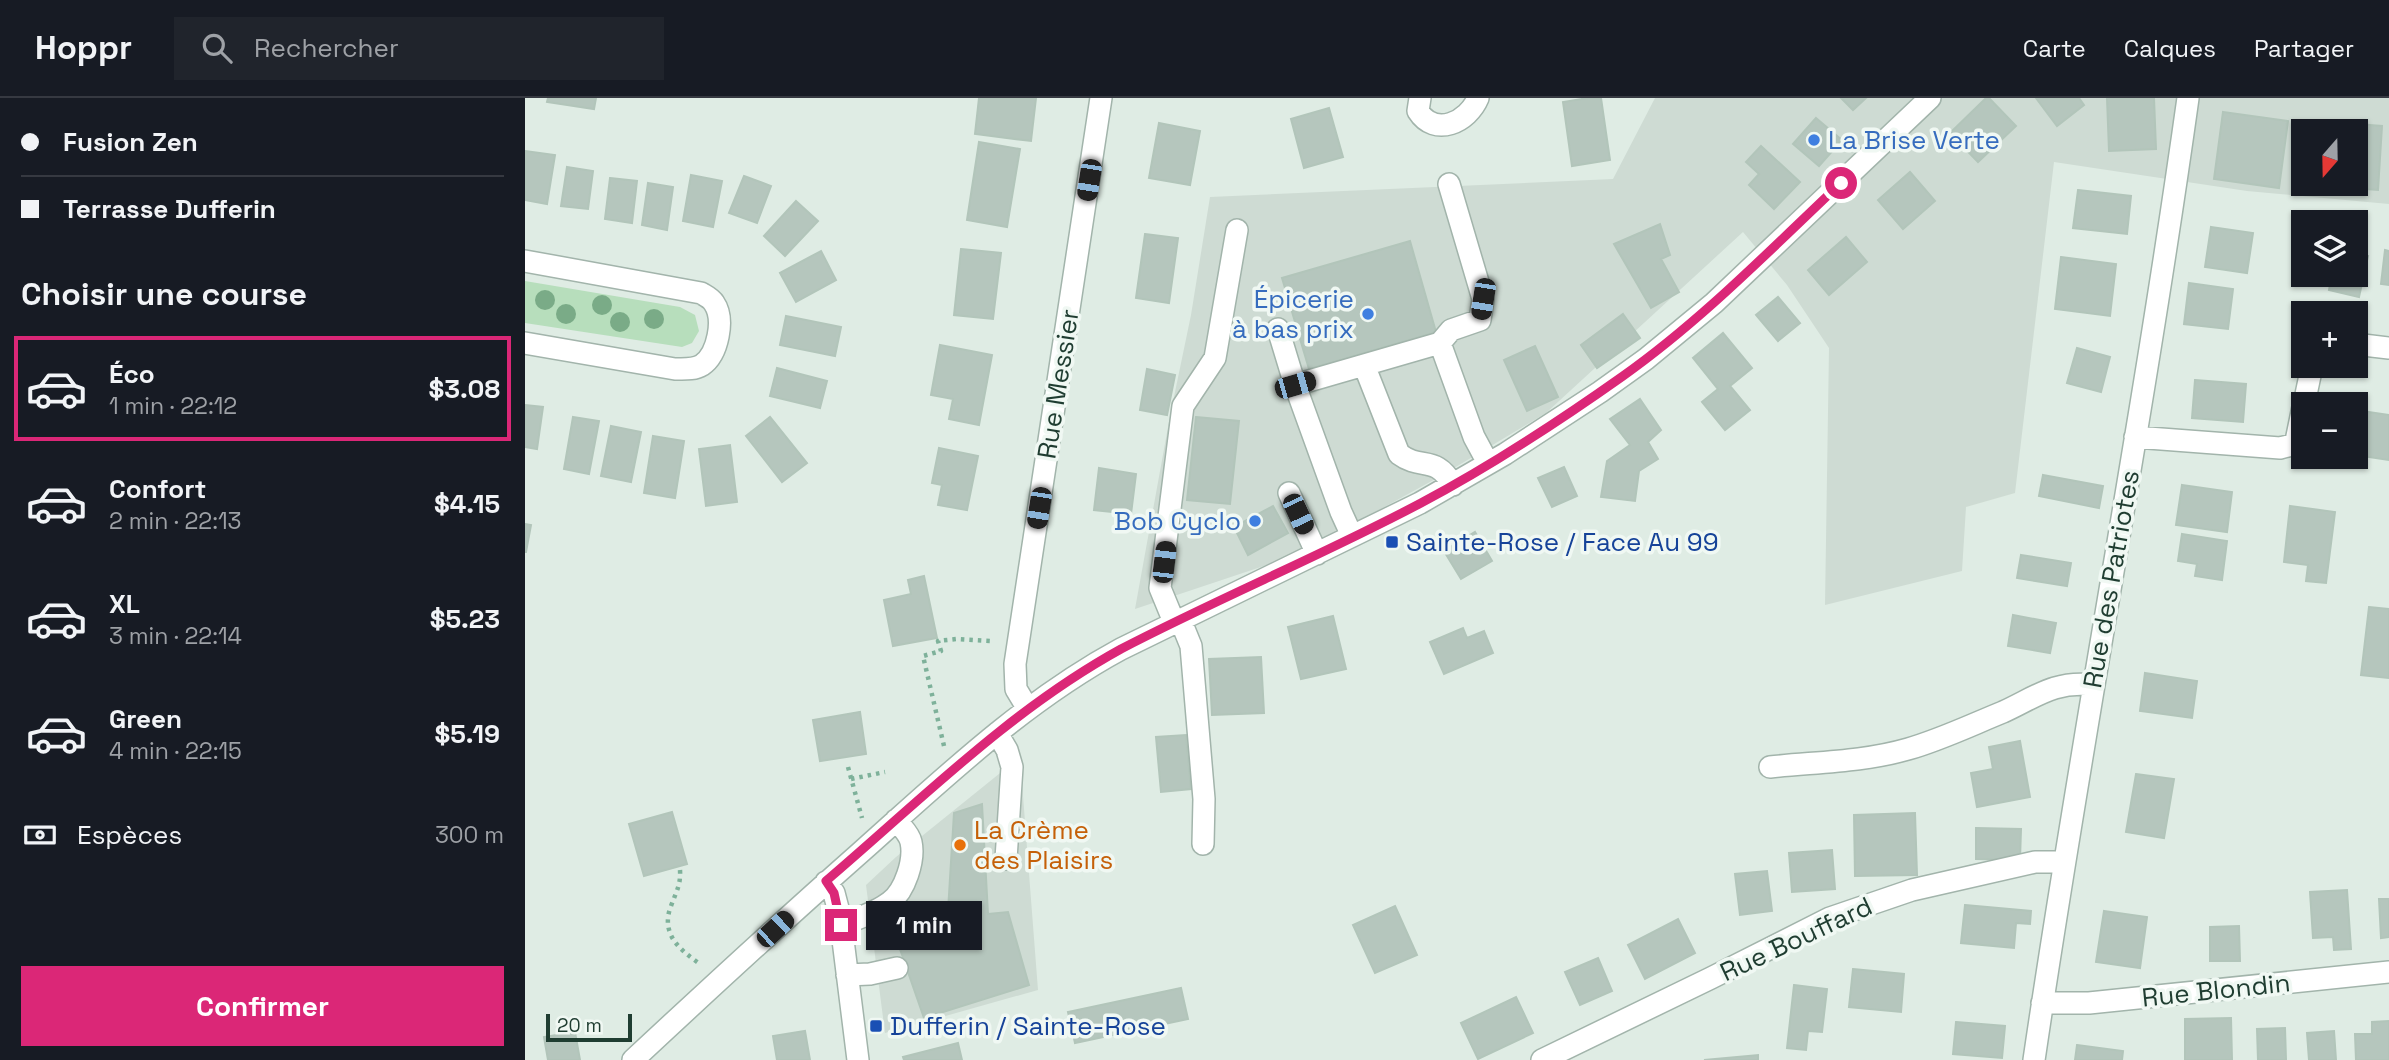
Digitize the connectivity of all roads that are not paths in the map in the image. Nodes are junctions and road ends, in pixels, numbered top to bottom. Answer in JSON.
{"nodes":[{"id":1,"x":1101,"y":98,"type":"edge"},
{"id":2,"x":1420,"y":98,"type":"edge"},
{"id":3,"x":1478,"y":98,"type":"edge"},
{"id":4,"x":1930,"y":98,"type":"edge"},
{"id":5,"x":2188,"y":98,"type":"edge"},
{"id":6,"x":1449,"y":184,"type":"dead end"},
{"id":7,"x":1237,"y":230,"type":"dead end"},
{"id":8,"x":525,"y":261,"type":"edge"},
{"id":9,"x":1278,"y":329,"type":"dead end"},
{"id":10,"x":525,"y":343,"type":"edge"},
{"id":11,"x":1440,"y":343,"type":"junction"},
{"id":12,"x":2368,"y":346,"type":"edge"},
{"id":13,"x":2389,"y":348,"type":"edge"},
{"id":14,"x":1364,"y":365,"type":"junction"},
{"id":15,"x":1295,"y":385,"type":"junction"},
{"id":16,"x":2134,"y":437,"type":"junction"},
{"id":17,"x":2291,"y":445,"type":"edge"},
{"id":18,"x":1488,"y":463,"type":"junction"},
{"id":19,"x":1453,"y":485,"type":"junction"},
{"id":20,"x":1289,"y":493,"type":"dead end"},
{"id":21,"x":1353,"y":536,"type":"junction"},
{"id":22,"x":1317,"y":554,"type":"junction"},
{"id":23,"x":1177,"y":621,"type":"junction"},
{"id":24,"x":2093,"y":685,"type":"junction"},
{"id":25,"x":1028,"y":709,"type":"junction"},
{"id":26,"x":997,"y":733,"type":"junction"},
{"id":27,"x":1770,"y":767,"type":"dead end"},
{"id":28,"x":896,"y":820,"type":"junction"},
{"id":29,"x":1203,"y":844,"type":"dead end"},
{"id":30,"x":1006,"y":859,"type":"dead end"},
{"id":31,"x":2063,"y":862,"type":"junction"},
{"id":32,"x":826,"y":881,"type":"junction"},
{"id":33,"x":841,"y":925,"type":"junction"},
{"id":34,"x":897,"y":968,"type":"dead end"},
{"id":35,"x":2389,"y":972,"type":"edge"},
{"id":36,"x":847,"y":975,"type":"junction"},
{"id":37,"x":2042,"y":1003,"type":"junction"},
{"id":38,"x":633,"y":1060,"type":"edge"},
{"id":39,"x":858,"y":1060,"type":"edge"},
{"id":40,"x":1542,"y":1060,"type":"edge"},
{"id":41,"x":2034,"y":1060,"type":"edge"}],
"edges":[{"from":1,"to":25,"type":"street","name":"Rue Messier"},
{"from":2,"to":3,"type":"street"},
{"from":4,"to":18,"type":"street"},
{"from":5,"to":16,"type":"street","name":"Rue des Patriotes"},
{"from":6,"to":11,"type":"street"},
{"from":7,"to":23,"type":"street"},
{"from":8,"to":10,"type":"street"},
{"from":9,"to":15,"type":"street"},
{"from":11,"to":14,"type":"street"},
{"from":11,"to":18,"type":"street"},
{"from":12,"to":13,"type":"street"},
{"from":14,"to":15,"type":"street"},
{"from":14,"to":19,"type":"street"},
{"from":15,"to":21,"type":"street"},
{"from":16,"to":17,"type":"street"},
{"from":16,"to":24,"type":"street","name":"Rue des Patriotes"},
{"from":18,"to":19,"type":"street"},
{"from":19,"to":21,"type":"street"},
{"from":20,"to":22,"type":"street"},
{"from":21,"to":22,"type":"street"},
{"from":22,"to":23,"type":"street"},
{"from":23,"to":25,"type":"street"},
{"from":23,"to":29,"type":"street"},
{"from":24,"to":27,"type":"street"},
{"from":24,"to":31,"type":"street","name":"Rue des Patriotes"},
{"from":25,"to":26,"type":"street"},
{"from":26,"to":28,"type":"street"},
{"from":26,"to":30,"type":"street"},
{"from":28,"to":32,"type":"street"},
{"from":28,"to":33,"type":"street"},
{"from":31,"to":37,"type":"street","name":"Rue des Patriotes"},
{"from":31,"to":40,"type":"street","name":"Rue Bouffard"},
{"from":32,"to":33,"type":"street"},
{"from":32,"to":38,"type":"street"},
{"from":33,"to":36,"type":"street"},
{"from":34,"to":36,"type":"street"},
{"from":35,"to":37,"type":"street","name":"Rue Blondin"},
{"from":36,"to":39,"type":"street"},
{"from":37,"to":41,"type":"street","name":"Rue des Patriotes"}]}
